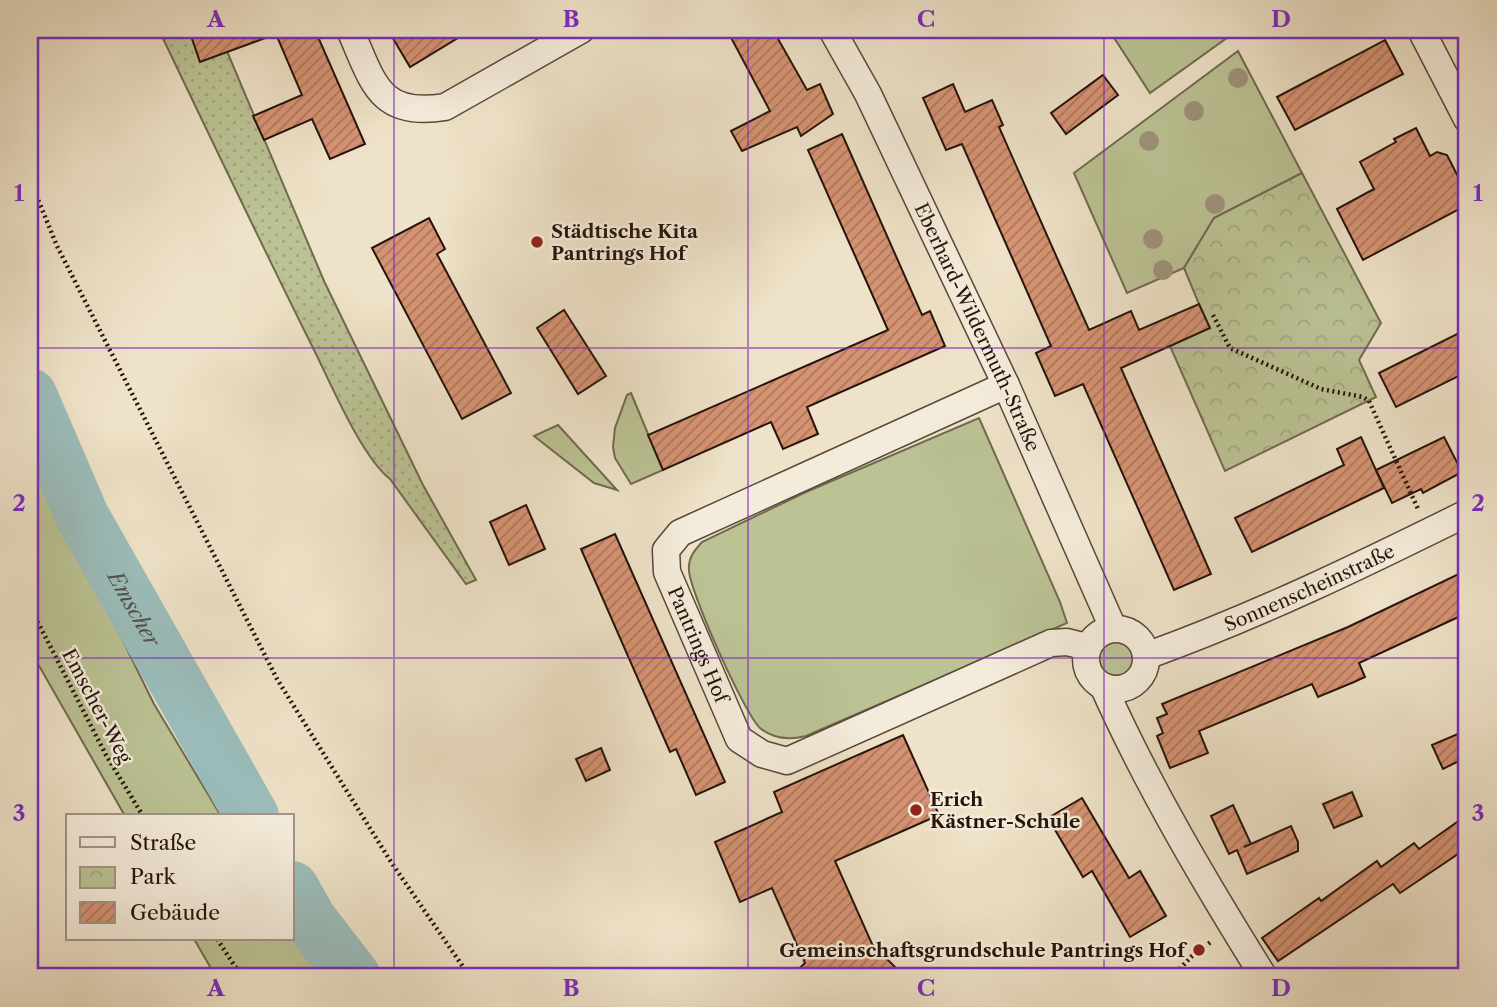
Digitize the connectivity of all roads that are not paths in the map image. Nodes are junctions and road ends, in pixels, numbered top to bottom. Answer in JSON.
{"nodes":[{"id":1,"x":350,"y":30,"type":"edge"},
{"id":2,"x":581,"y":30,"type":"edge"},
{"id":3,"x":832,"y":30,"type":"edge"},
{"id":4,"x":1421,"y":30,"type":"edge"},
{"id":5,"x":1467,"y":119,"type":"edge"},
{"id":6,"x":1006,"y":385,"type":"junction"},
{"id":7,"x":1467,"y":513,"type":"edge"},
{"id":8,"x":1113,"y":628,"type":"junction"},
{"id":9,"x":1087,"y":647,"type":"junction"},
{"id":10,"x":1146,"y":656,"type":"junction"},
{"id":11,"x":1104,"y":688,"type":"junction"},
{"id":12,"x":1264,"y":977,"type":"edge"}],
"edges":[{"from":1,"to":2,"type":"street"},
{"from":3,"to":6,"type":"street","name":"Eberhard-Wildermuth-Straße"},
{"from":4,"to":5,"type":"street"},
{"from":6,"to":8,"type":"street","name":"Eberhard-Wildermuth-Straße"},
{"from":6,"to":9,"type":"street","name":"Pantrings Hof"},
{"from":7,"to":10,"type":"street","name":"Sonnenscheinstraße"},
{"from":8,"to":9,"type":"street"},
{"from":8,"to":10,"type":"street"},
{"from":9,"to":11,"type":"street"},
{"from":10,"to":11,"type":"street"},
{"from":11,"to":12,"type":"street"}]}
